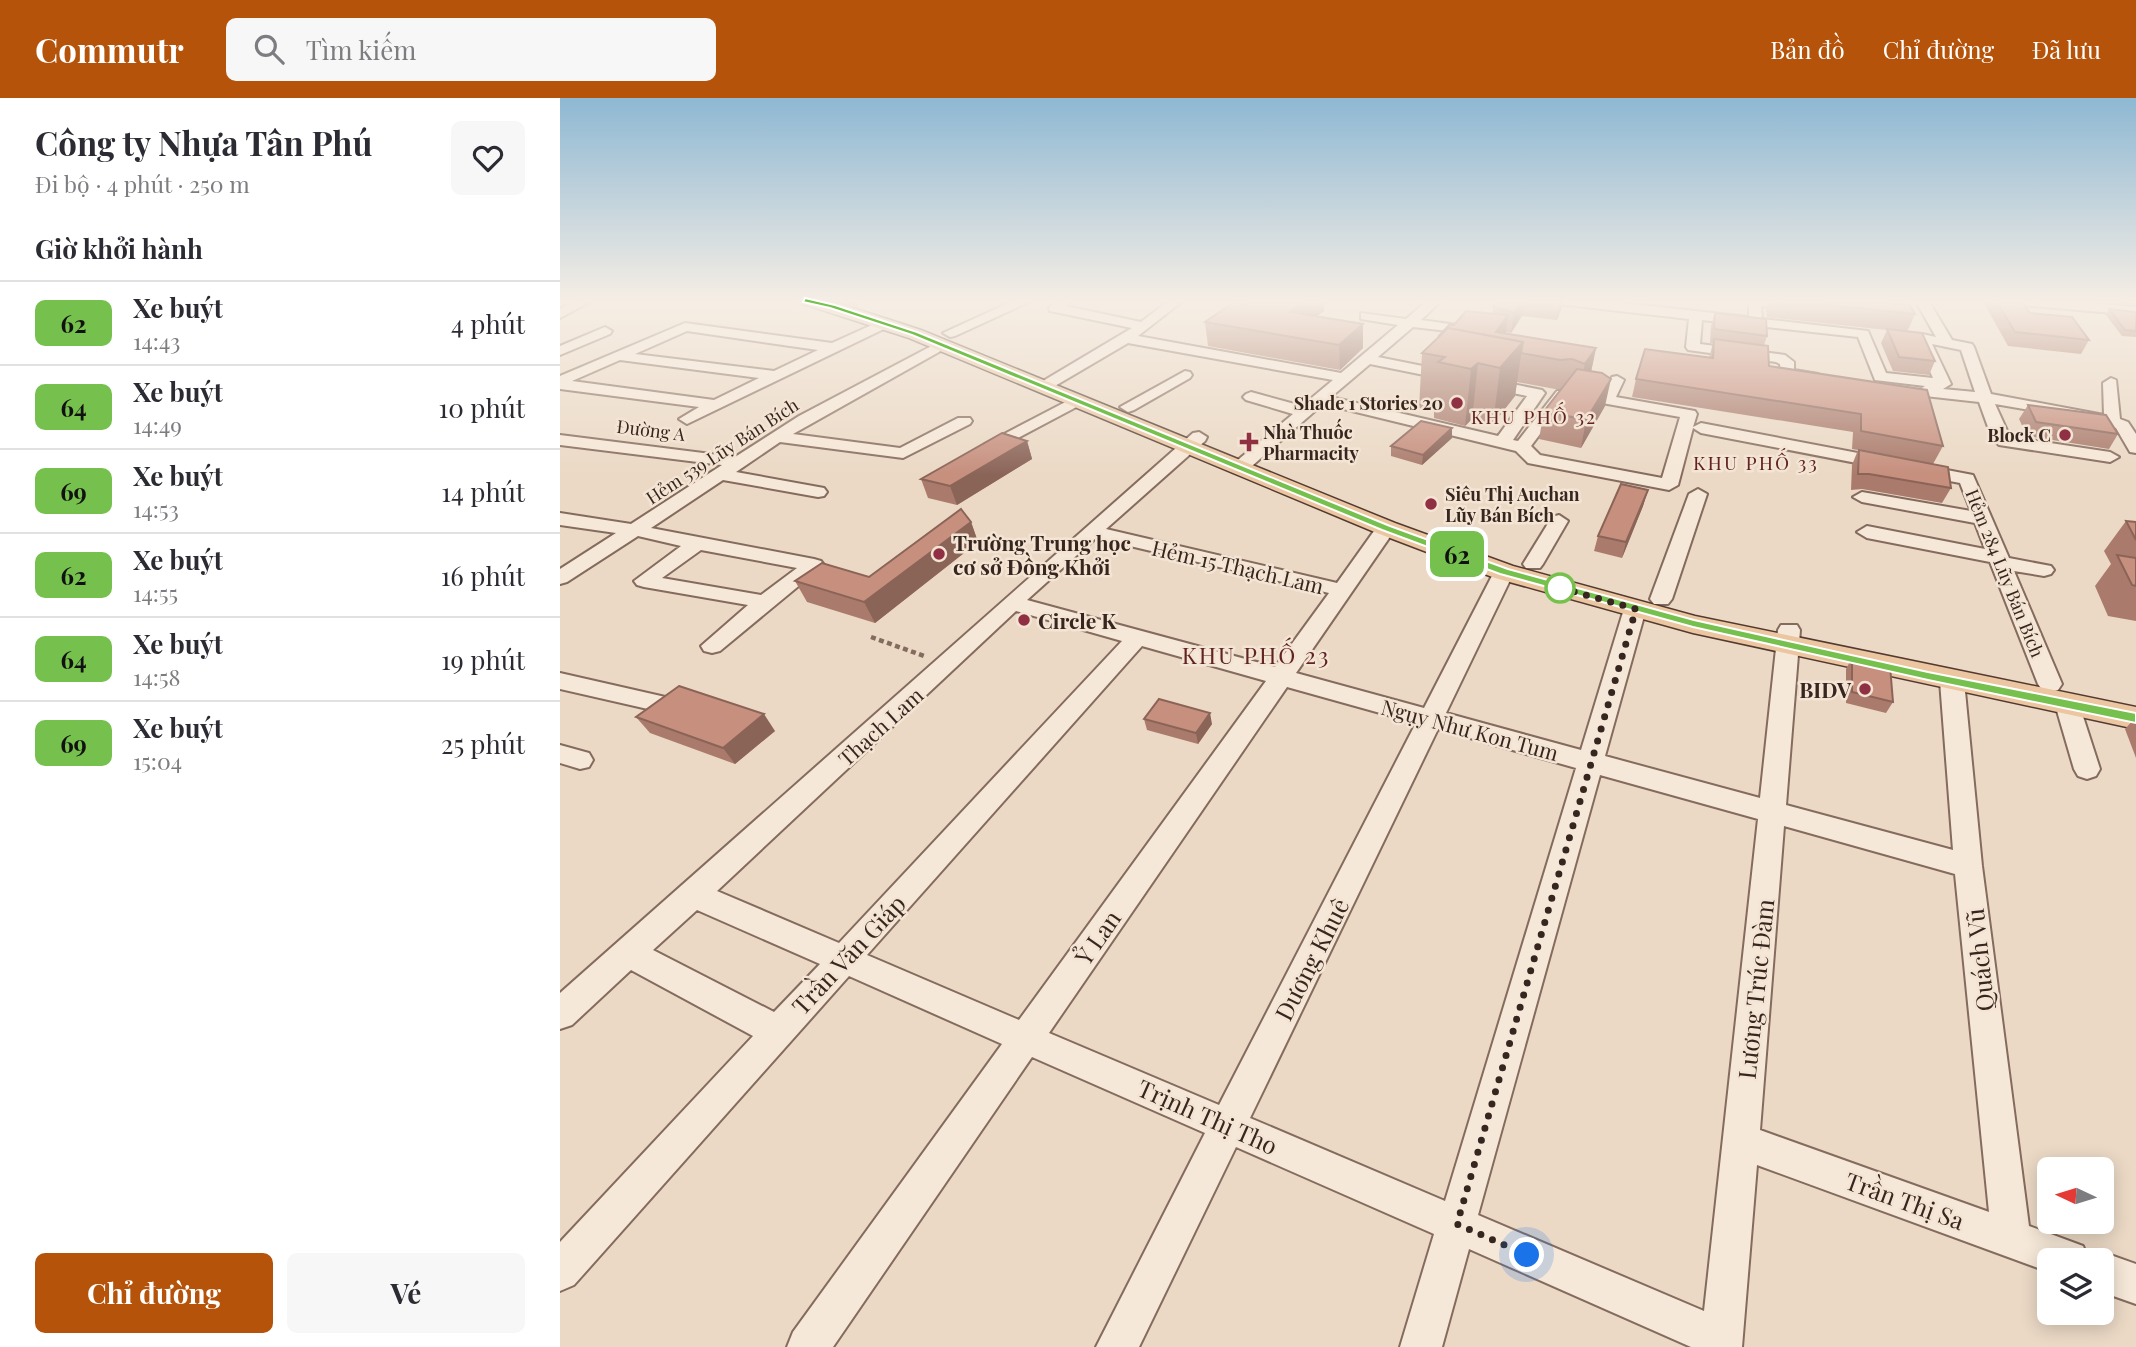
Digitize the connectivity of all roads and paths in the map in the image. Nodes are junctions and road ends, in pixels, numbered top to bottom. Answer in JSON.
{"nodes":[{"id":1,"x":612,"y":358,"type":"edge"},
{"id":2,"x":635,"y":358,"type":"edge"},
{"id":3,"x":813,"y":358,"type":"edge"},
{"id":4,"x":913,"y":358,"type":"edge"},
{"id":5,"x":993,"y":358,"type":"edge"},
{"id":6,"x":1091,"y":358,"type":"edge"},
{"id":7,"x":1233,"y":358,"type":"edge"},
{"id":8,"x":1781,"y":358,"type":"edge"},
{"id":9,"x":1875,"y":358,"type":"edge"},
{"id":10,"x":1929,"y":358,"type":"edge"},
{"id":11,"x":1971,"y":358,"type":"edge"},
{"id":12,"x":1367,"y":359,"type":"joint"},
{"id":13,"x":1185,"y":375,"type":"dead end"},
{"id":14,"x":776,"y":376,"type":"junction"},
{"id":15,"x":1344,"y":379,"type":"junction"},
{"id":16,"x":1832,"y":379,"type":"edge"},
{"id":17,"x":1617,"y":380,"type":"dead end"},
{"id":18,"x":1051,"y":382,"type":"junction"},
{"id":19,"x":560,"y":383,"type":"edge"},
{"id":20,"x":2111,"y":383,"type":"dead end"},
{"id":21,"x":1870,"y":384,"type":"edge"},
{"id":22,"x":1945,"y":389,"type":"junction"},
{"id":23,"x":1562,"y":394,"type":"edge"},
{"id":24,"x":1251,"y":397,"type":"dead end"},
{"id":25,"x":1986,"y":398,"type":"junction"},
{"id":26,"x":1077,"y":401,"type":"junction"},
{"id":27,"x":1314,"y":404,"type":"junction"},
{"id":28,"x":716,"y":405,"type":"junction"},
{"id":29,"x":1128,"y":407,"type":"junction"},
{"id":30,"x":687,"y":419,"type":"dead end"},
{"id":31,"x":964,"y":421,"type":"dead end"},
{"id":32,"x":1695,"y":421,"type":"junction"},
{"id":33,"x":1408,"y":424,"type":"dead end"},
{"id":34,"x":2123,"y":425,"type":"edge"},
{"id":35,"x":777,"y":437,"type":"junction"},
{"id":36,"x":560,"y":440,"type":"edge"},
{"id":37,"x":1194,"y":442,"type":"junction"},
{"id":38,"x":1502,"y":443,"type":"junction"},
{"id":39,"x":993,"y":444,"type":"edge"},
{"id":40,"x":1522,"y":447,"type":"junction"},
{"id":41,"x":2136,"y":448,"type":"edge"},
{"id":42,"x":1908,"y":450,"type":"edge"},
{"id":43,"x":2110,"y":457,"type":"dead end"},
{"id":44,"x":737,"y":462,"type":"junction"},
{"id":45,"x":1245,"y":463,"type":"junction"},
{"id":46,"x":720,"y":474,"type":"junction"},
{"id":47,"x":818,"y":492,"type":"dead end"},
{"id":48,"x":1698,"y":494,"type":"dead end"},
{"id":49,"x":1862,"y":497,"type":"dead end"},
{"id":50,"x":560,"y":519,"type":"edge"},
{"id":51,"x":1983,"y":519,"type":"junction"},
{"id":52,"x":1559,"y":521,"type":"dead end"},
{"id":53,"x":1386,"y":528,"type":"junction"},
{"id":54,"x":636,"y":530,"type":"junction"},
{"id":55,"x":1094,"y":532,"type":"junction"},
{"id":56,"x":1867,"y":532,"type":"dead end"},
{"id":57,"x":697,"y":544,"type":"junction"},
{"id":58,"x":1999,"y":560,"type":"junction"},
{"id":59,"x":1519,"y":568,"type":"junction"},
{"id":60,"x":2044,"y":570,"type":"dead end"},
{"id":61,"x":560,"y":578,"type":"edge"},
{"id":62,"x":1342,"y":590,"type":"junction"},
{"id":63,"x":765,"y":602,"type":"junction"},
{"id":64,"x":1012,"y":603,"type":"junction"},
{"id":65,"x":1648,"y":604,"type":"junction"},
{"id":66,"x":871,"y":637,"type":"dead end"},
{"id":67,"x":1137,"y":638,"type":"junction"},
{"id":68,"x":1789,"y":638,"type":"junction"},
{"id":69,"x":712,"y":646,"type":"dead end"},
{"id":70,"x":947,"y":664,"type":"junction"},
{"id":71,"x":1281,"y":677,"type":"junction"},
{"id":72,"x":560,"y":681,"type":"edge"},
{"id":73,"x":1952,"y":681,"type":"junction"},
{"id":74,"x":2050,"y":684,"type":"junction"},
{"id":75,"x":2136,"y":700,"type":"edge"},
{"id":76,"x":661,"y":704,"type":"edge"},
{"id":77,"x":2067,"y":704,"type":"junction"},
{"id":78,"x":2136,"y":718,"type":"edge"},
{"id":79,"x":1431,"y":719,"type":"junction"},
{"id":80,"x":1591,"y":762,"type":"junction"},
{"id":81,"x":2087,"y":769,"type":"dead end"},
{"id":82,"x":1772,"y":812,"type":"junction"},
{"id":83,"x":1968,"y":866,"type":"junction"},
{"id":84,"x":694,"y":895,"type":"junction"},
{"id":85,"x":628,"y":953,"type":"junction"},
{"id":86,"x":846,"y":958,"type":"junction"},
{"id":87,"x":560,"y":1014,"type":"edge"},
{"id":88,"x":776,"y":1031,"type":"junction"},
{"id":89,"x":1027,"y":1037,"type":"junction"},
{"id":90,"x":1228,"y":1125,"type":"junction"},
{"id":91,"x":1741,"y":1141,"type":"junction"},
{"id":92,"x":1457,"y":1224,"type":"junction"},
{"id":93,"x":2011,"y":1239,"type":"junction"},
{"id":94,"x":2037,"y":1248,"type":"edge"},
{"id":95,"x":560,"y":1271,"type":"edge"},
{"id":96,"x":2114,"y":1276,"type":"edge"},
{"id":97,"x":2136,"y":1284,"type":"edge"},
{"id":98,"x":1721,"y":1343,"type":"edge"},
{"id":99,"x":808,"y":1347,"type":"edge"},
{"id":100,"x":1117,"y":1347,"type":"edge"},
{"id":101,"x":1421,"y":1347,"type":"edge"}],
"edges":[{"from":1,"to":19,"type":"street"},
{"from":2,"to":14,"type":"street"},
{"from":3,"to":14,"type":"street"},
{"from":4,"to":35,"type":"street","name":"Hẻm 539 Lũy Bán Bích"},
{"from":5,"to":18,"type":"main road"},
{"from":6,"to":18,"type":"street"},
{"from":7,"to":15,"type":"street"},
{"from":8,"to":16,"type":"street"},
{"from":9,"to":22,"type":"street"},
{"from":10,"to":22,"type":"street"},
{"from":11,"to":25,"type":"street"},
{"from":12,"to":15,"type":"street"},
{"from":12,"to":38,"type":"street"},
{"from":13,"to":29,"type":"street"},
{"from":14,"to":28,"type":"street"},
{"from":15,"to":27,"type":"street"},
{"from":17,"to":32,"type":"street"},
{"from":18,"to":26,"type":"main road"},
{"from":18,"to":29,"type":"main road"},
{"from":19,"to":28,"type":"street"},
{"from":20,"to":34,"type":"street"},
{"from":21,"to":22,"type":"street"},
{"from":22,"to":25,"type":"street"},
{"from":23,"to":40,"type":"street"},
{"from":24,"to":27,"type":"street"},
{"from":25,"to":34,"type":"street"},
{"from":25,"to":43,"type":"street"},
{"from":26,"to":37,"type":"main road"},
{"from":26,"to":39,"type":"street"},
{"from":27,"to":33,"type":"street"},
{"from":27,"to":38,"type":"street"},
{"from":27,"to":45,"type":"street"},
{"from":28,"to":30,"type":"street"},
{"from":29,"to":37,"type":"main road"},
{"from":31,"to":35,"type":"street"},
{"from":32,"to":40,"type":"street"},
{"from":32,"to":42,"type":"street"},
{"from":32,"to":51,"type":"street","name":"Hẻm 284 Lũy Bán Bích"},
{"from":34,"to":41,"type":"street"},
{"from":35,"to":44,"type":"street","name":"Hẻm 539 Lũy Bán Bích"},
{"from":36,"to":44,"type":"street","name":"Đường A"},
{"from":37,"to":45,"type":"main road"},
{"from":37,"to":55,"type":"street","name":"Thạch Lam"},
{"from":38,"to":40,"type":"street"},
{"from":44,"to":46,"type":"street","name":"Hẻm 539 Lũy Bán Bích"},
{"from":45,"to":53,"type":"main road"},
{"from":45,"to":59,"type":"main road"},
{"from":46,"to":47,"type":"street"},
{"from":46,"to":54,"type":"street","name":"Hẻm 539 Lũy Bán Bích"},
{"from":48,"to":65,"type":"street"},
{"from":49,"to":51,"type":"street"},
{"from":50,"to":54,"type":"street"},
{"from":51,"to":58,"type":"street","name":"Hẻm 284 Lũy Bán Bích"},
{"from":52,"to":59,"type":"street","name":"Dương Khuê"},
{"from":53,"to":59,"type":"main road"},
{"from":53,"to":62,"type":"street","name":"Ỷ Lan"},
{"from":54,"to":57,"type":"street"},
{"from":54,"to":61,"type":"street","name":"Hẻm 539 Lũy Bán Bích"},
{"from":55,"to":62,"type":"street","name":"Hẻm 15 Thạch Lam"},
{"from":55,"to":64,"type":"street","name":"Thạch Lam"},
{"from":56,"to":58,"type":"street"},
{"from":57,"to":63,"type":"street"},
{"from":57,"to":63,"type":"street"},
{"from":58,"to":60,"type":"street"},
{"from":58,"to":74,"type":"street","name":"Hẻm 284 Lũy Bán Bích"},
{"from":59,"to":65,"type":"main road"},
{"from":59,"to":79,"type":"street","name":"Dương Khuê"},
{"from":62,"to":71,"type":"street","name":"Ỷ Lan"},
{"from":63,"to":69,"type":"street"},
{"from":64,"to":67,"type":"street","name":"Ngụy Như Kon Tum"},
{"from":64,"to":70,"type":"street","name":"Thạch Lam"},
{"from":65,"to":68,"type":"main road"},
{"from":65,"to":80,"type":"street"},
{"from":66,"to":70,"type":"path"},
{"from":67,"to":71,"type":"street","name":"Ngụy Như Kon Tum"},
{"from":67,"to":86,"type":"street","name":"Trần Văn Giáp"},
{"from":68,"to":73,"type":"main road"},
{"from":68,"to":74,"type":"main road"},
{"from":68,"to":82,"type":"street","name":"Lương Trúc Đàm"},
{"from":70,"to":84,"type":"street","name":"Thạch Lam"},
{"from":71,"to":79,"type":"street","name":"Ngụy Như Kon Tum"},
{"from":71,"to":89,"type":"street","name":"Ỷ Lan"},
{"from":72,"to":76,"type":"street"},
{"from":73,"to":77,"type":"main road"},
{"from":73,"to":83,"type":"street","name":"Quách Vũ"},
{"from":74,"to":75,"type":"main road"},
{"from":77,"to":78,"type":"main road"},
{"from":77,"to":81,"type":"street"},
{"from":79,"to":80,"type":"street","name":"Ngụy Như Kon Tum"},
{"from":79,"to":90,"type":"street","name":"Dương Khuê"},
{"from":80,"to":82,"type":"street","name":"Ngụy Như Kon Tum"},
{"from":80,"to":92,"type":"street"},
{"from":82,"to":83,"type":"street","name":"Ngụy Như Kon Tum"},
{"from":82,"to":91,"type":"street","name":"Lương Trúc Đàm"},
{"from":83,"to":93,"type":"street","name":"Quách Vũ"},
{"from":84,"to":85,"type":"street","name":"Thạch Lam"},
{"from":84,"to":86,"type":"street","name":"Trịnh Thị Tho"},
{"from":85,"to":87,"type":"street","name":"Thạch Lam"},
{"from":85,"to":88,"type":"street"},
{"from":86,"to":88,"type":"street","name":"Trần Văn Giáp"},
{"from":86,"to":89,"type":"street","name":"Trịnh Thị Tho"},
{"from":88,"to":95,"type":"street","name":"Trần Văn Giáp"},
{"from":89,"to":90,"type":"street","name":"Trịnh Thị Tho"},
{"from":89,"to":99,"type":"street","name":"Ỷ Lan"},
{"from":90,"to":92,"type":"street","name":"Trịnh Thị Tho"},
{"from":90,"to":100,"type":"street","name":"Dương Khuê"},
{"from":91,"to":93,"type":"street","name":"Trần Thị Sa"},
{"from":91,"to":98,"type":"street","name":"Lương Trúc Đàm"},
{"from":92,"to":98,"type":"street","name":"Trịnh Thị Tho"},
{"from":92,"to":101,"type":"street"},
{"from":93,"to":94,"type":"street","name":"Trần Thị Sa"},
{"from":96,"to":97,"type":"street"}]}
